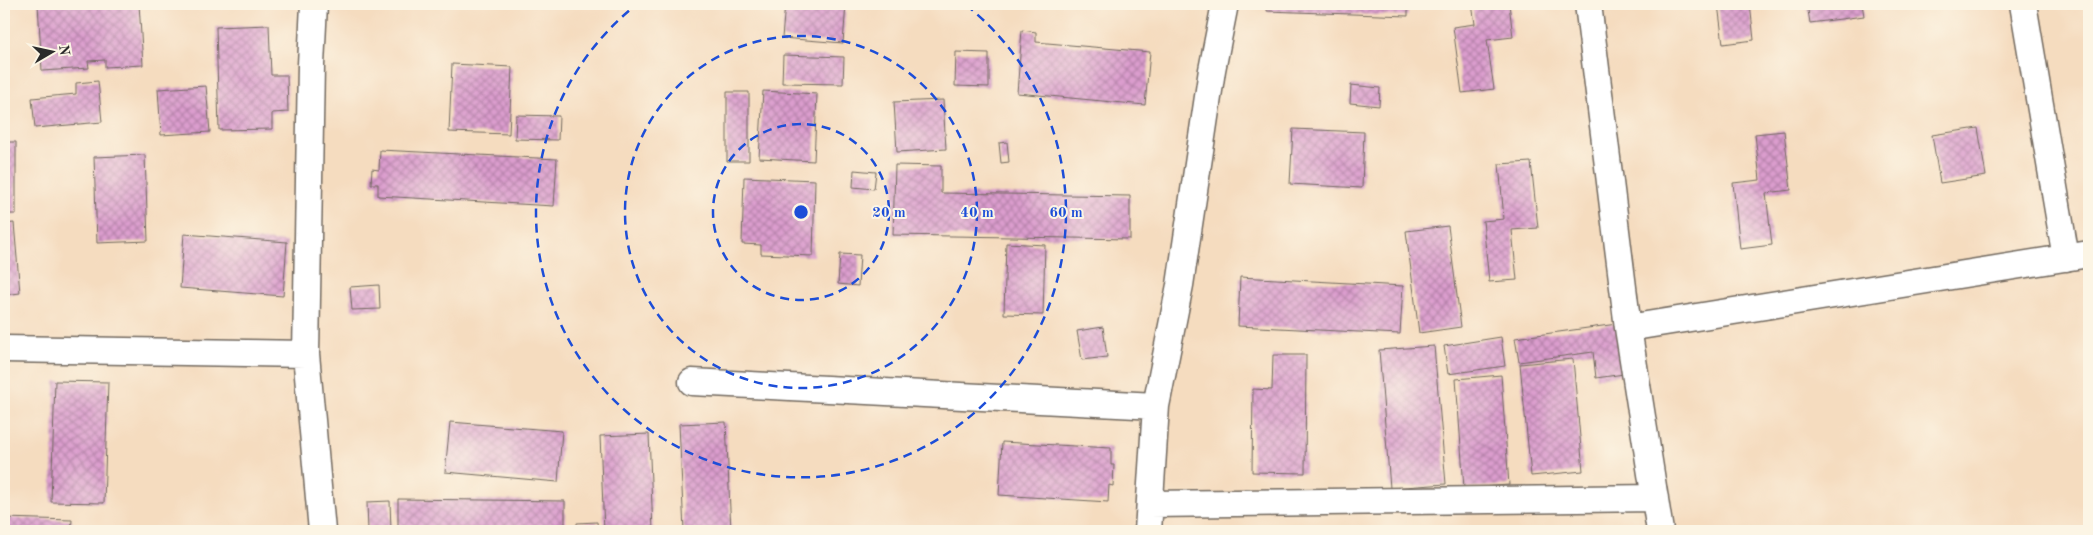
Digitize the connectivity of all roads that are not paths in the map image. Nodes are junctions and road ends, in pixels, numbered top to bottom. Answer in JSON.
{"nodes":[{"id":1,"x":314,"y":4,"type":"edge"},
{"id":2,"x":1225,"y":4,"type":"edge"},
{"id":3,"x":1588,"y":4,"type":"edge"},
{"id":4,"x":2023,"y":4,"type":"edge"},
{"id":5,"x":2078,"y":256,"type":"edge"},
{"id":6,"x":1628,"y":328,"type":"junction"},
{"id":7,"x":4,"y":349,"type":"edge"},
{"id":8,"x":306,"y":354,"type":"junction"},
{"id":9,"x":692,"y":382,"type":"dead end"},
{"id":10,"x":1156,"y":406,"type":"junction"},
{"id":11,"x":1655,"y":498,"type":"junction"},
{"id":12,"x":1150,"y":504,"type":"junction"},
{"id":13,"x":322,"y":531,"type":"edge"},
{"id":14,"x":1148,"y":531,"type":"edge"},
{"id":15,"x":1660,"y":531,"type":"edge"}],
"edges":[{"from":1,"to":8,"type":"street"},
{"from":2,"to":10,"type":"street"},
{"from":3,"to":6,"type":"street"},
{"from":4,"to":5,"type":"street"},
{"from":5,"to":6,"type":"street"},
{"from":6,"to":11,"type":"street"},
{"from":7,"to":8,"type":"street"},
{"from":8,"to":13,"type":"street"},
{"from":9,"to":10,"type":"street"},
{"from":10,"to":12,"type":"street"},
{"from":11,"to":12,"type":"street"},
{"from":11,"to":15,"type":"street"},
{"from":12,"to":14,"type":"street"}]}
